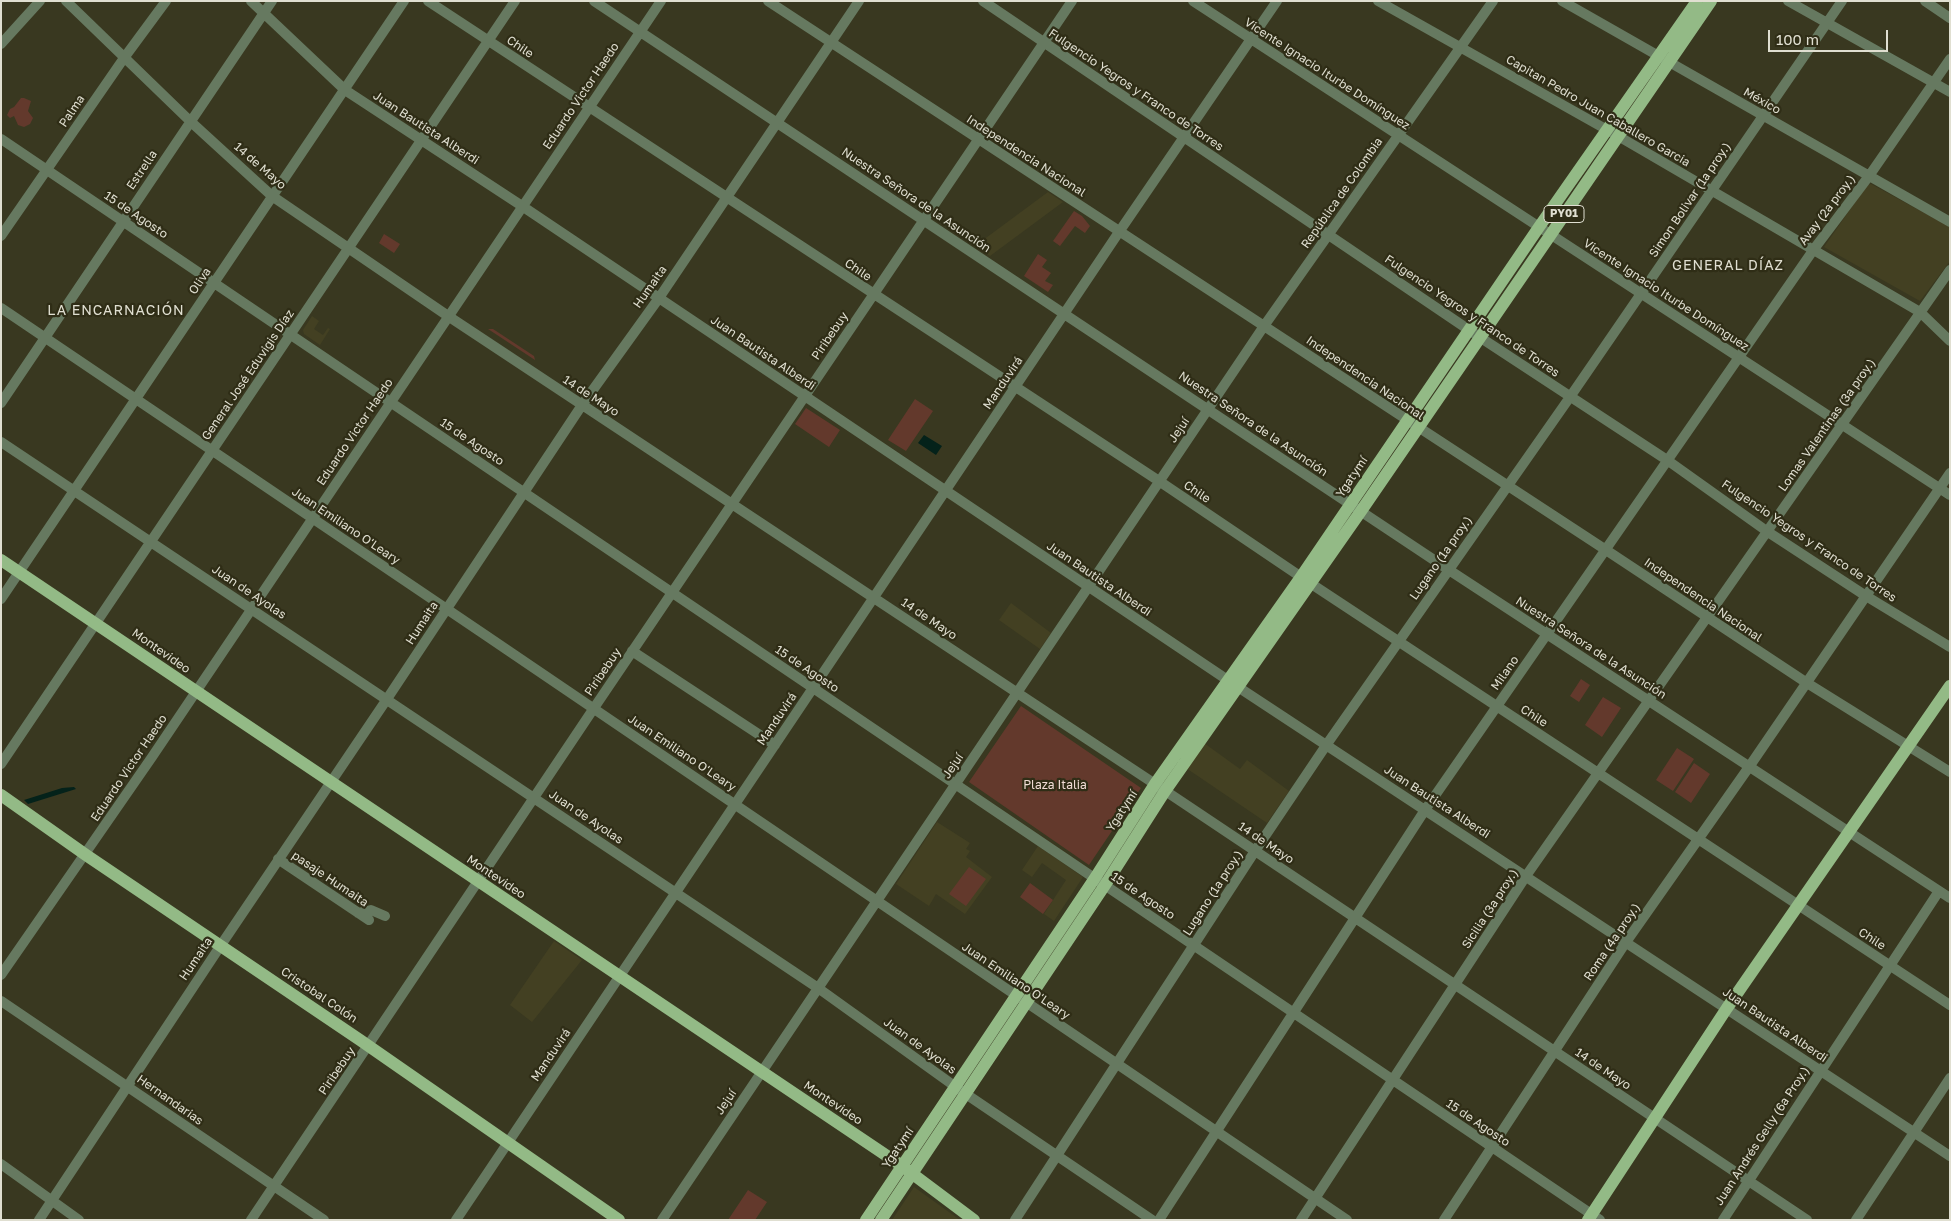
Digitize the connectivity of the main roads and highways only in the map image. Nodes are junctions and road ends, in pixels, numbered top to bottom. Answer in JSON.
{"nodes":[{"id":1,"x":1697,"y":1,"type":"edge"},
{"id":2,"x":1711,"y":1,"type":"edge"},
{"id":3,"x":1664,"y":59,"type":"junction"},
{"id":4,"x":1612,"y":133,"type":"junction"},
{"id":5,"x":1474,"y":333,"type":"junction"},
{"id":6,"x":1,"y":560,"type":"edge"},
{"id":7,"x":1950,"y":686,"type":"edge"},
{"id":8,"x":1,"y":796,"type":"edge"},
{"id":9,"x":907,"y":1170,"type":"junction"},
{"id":10,"x":1593,"y":1218,"type":"edge"},
{"id":11,"x":619,"y":1220,"type":"edge"},
{"id":12,"x":866,"y":1220,"type":"edge"},
{"id":13,"x":881,"y":1220,"type":"edge"},
{"id":14,"x":974,"y":1220,"type":"edge"}],
"edges":[{"from":1,"to":3,"type":"main road","number":"PY01"},
{"from":2,"to":3,"type":"main road","number":"PY01"},
{"from":3,"to":4,"type":"main road","number":"PY01"},
{"from":4,"to":5,"type":"main road","number":"PY01"},
{"from":4,"to":5,"type":"main road","number":"PY01"},
{"from":5,"to":9,"type":"main road","name":"Ygatymí","number":"PY01"},
{"from":6,"to":9,"type":"main road","name":"Montevideo"},
{"from":7,"to":10,"type":"main road"},
{"from":8,"to":11,"type":"main road","name":"Cristobal Colón"},
{"from":9,"to":12,"type":"main road","name":"Ygatymí"},
{"from":9,"to":13,"type":"main road","name":"Ygatymí"},
{"from":9,"to":14,"type":"main road","name":"Montevideo"}]}
